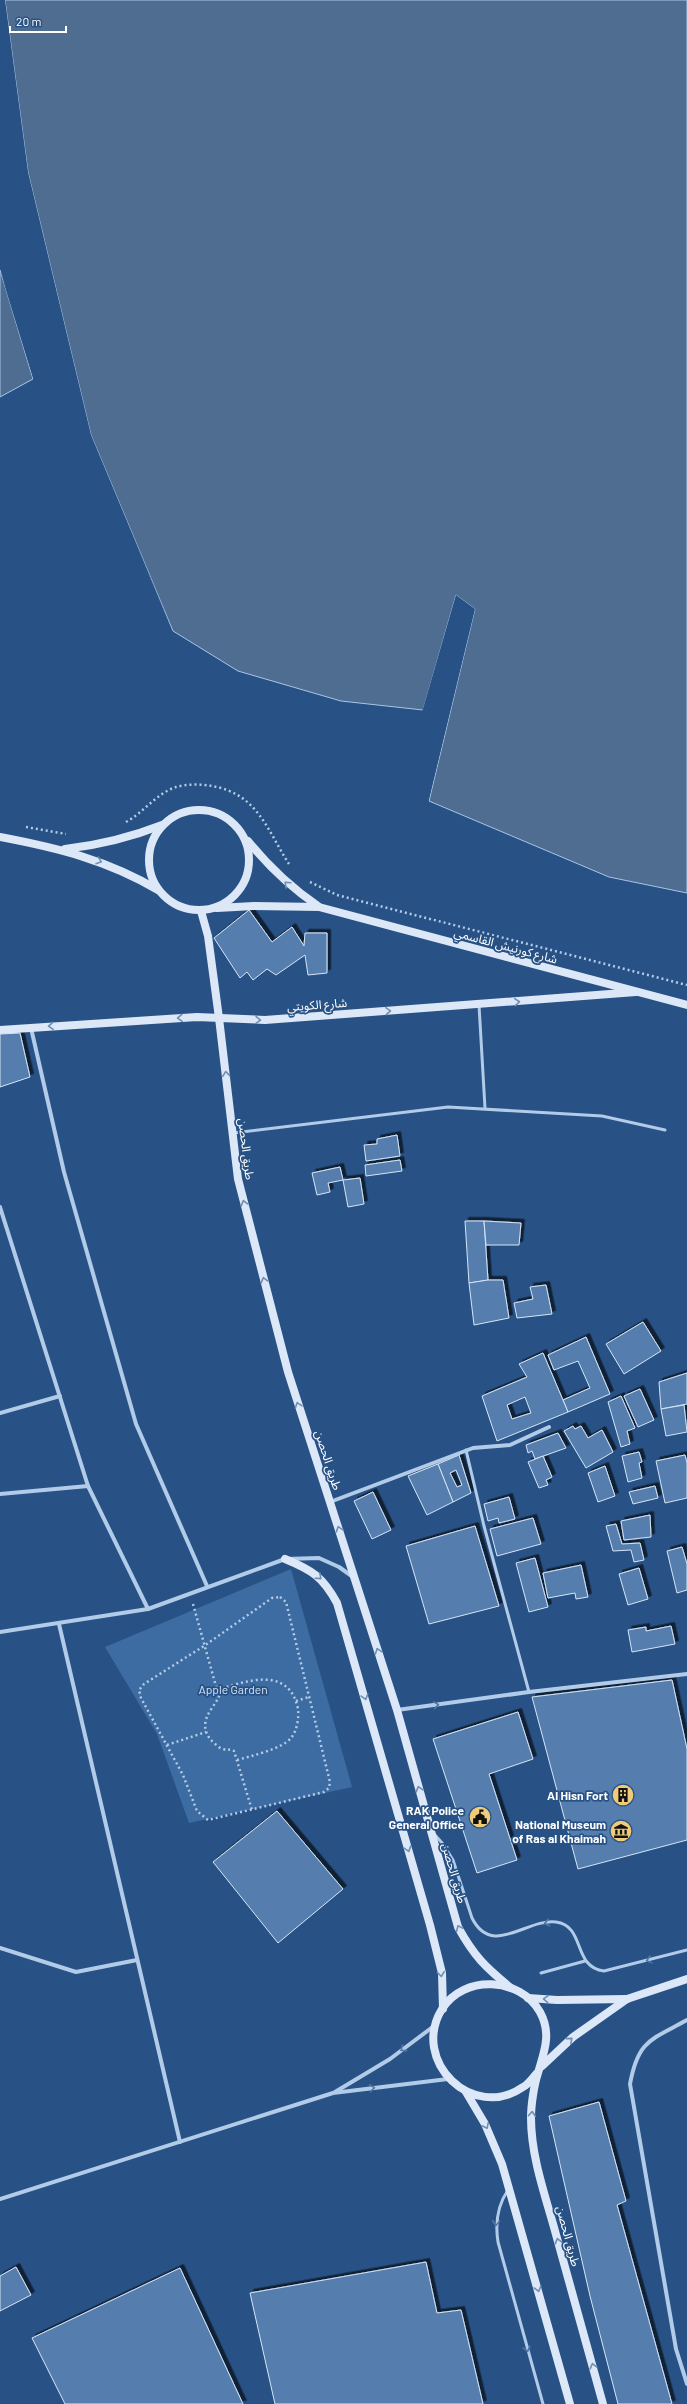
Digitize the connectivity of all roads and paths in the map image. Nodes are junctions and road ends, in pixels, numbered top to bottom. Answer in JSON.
{"nodes":[{"id":1,"x":124,"y":823,"type":"dead end"},
{"id":2,"x":162,"y":825,"type":"junction"},
{"id":3,"x":23,"y":826,"type":"dead end"},
{"id":4,"x":242,"y":833,"type":"junction"},
{"id":5,"x":69,"y":834,"type":"dead end"},
{"id":6,"x":0,"y":837,"type":"edge"},
{"id":7,"x":62,"y":849,"type":"junction"},
{"id":8,"x":294,"y":868,"type":"dead end"},
{"id":9,"x":307,"y":881,"type":"dead end"},
{"id":10,"x":158,"y":890,"type":"junction"},
{"id":11,"x":319,"y":907,"type":"junction"},
{"id":12,"x":217,"y":908,"type":"junction"},
{"id":13,"x":201,"y":911,"type":"junction"},
{"id":14,"x":687,"y":984,"type":"edge"},
{"id":15,"x":636,"y":992,"type":"junction"},
{"id":16,"x":479,"y":1005,"type":"junction"},
{"id":17,"x":687,"y":1005,"type":"edge"},
{"id":18,"x":219,"y":1018,"type":"junction"},
{"id":19,"x":31,"y":1027,"type":"junction"},
{"id":20,"x":0,"y":1030,"type":"edge"},
{"id":21,"x":485,"y":1108,"type":"junction"},
{"id":22,"x":665,"y":1130,"type":"dead end"},
{"id":23,"x":232,"y":1134,"type":"junction"},
{"id":24,"x":0,"y":1208,"type":"edge"},
{"id":25,"x":60,"y":1396,"type":"junction"},
{"id":26,"x":0,"y":1413,"type":"edge"},
{"id":27,"x":549,"y":1427,"type":"dead end"},
{"id":28,"x":466,"y":1450,"type":"junction"},
{"id":29,"x":88,"y":1486,"type":"junction"},
{"id":30,"x":0,"y":1494,"type":"edge"},
{"id":31,"x":330,"y":1502,"type":"junction"},
{"id":32,"x":285,"y":1559,"type":"junction"},
{"id":33,"x":356,"y":1579,"type":"junction"},
{"id":34,"x":207,"y":1586,"type":"junction"},
{"id":35,"x":190,"y":1594,"type":"junction"},
{"id":36,"x":148,"y":1609,"type":"junction"},
{"id":37,"x":59,"y":1624,"type":"junction"},
{"id":38,"x":0,"y":1632,"type":"edge"},
{"id":39,"x":204,"y":1646,"type":"junction"},
{"id":40,"x":687,"y":1674,"type":"edge"},
{"id":41,"x":217,"y":1690,"type":"junction"},
{"id":42,"x":529,"y":1692,"type":"junction"},
{"id":43,"x":309,"y":1697,"type":"junction"},
{"id":44,"x":296,"y":1701,"type":"junction"},
{"id":45,"x":397,"y":1710,"type":"junction"},
{"id":46,"x":206,"y":1732,"type":"junction"},
{"id":47,"x":167,"y":1745,"type":"junction"},
{"id":48,"x":237,"y":1760,"type":"junction"},
{"id":49,"x":252,"y":1810,"type":"junction"},
{"id":50,"x":430,"y":1831,"type":"junction"},
{"id":51,"x":0,"y":1948,"type":"edge"},
{"id":52,"x":687,"y":1950,"type":"edge"},
{"id":53,"x":137,"y":1960,"type":"junction"},
{"id":54,"x":585,"y":1961,"type":"junction"},
{"id":55,"x":541,"y":1973,"type":"dead end"},
{"id":56,"x":687,"y":1979,"type":"edge"},
{"id":57,"x":511,"y":1988,"type":"junction"},
{"id":58,"x":528,"y":1998,"type":"junction"},
{"id":59,"x":627,"y":1999,"type":"junction"},
{"id":60,"x":443,"y":2008,"type":"junction"},
{"id":61,"x":687,"y":2020,"type":"edge"},
{"id":62,"x":435,"y":2026,"type":"junction"},
{"id":63,"x":540,"y":2069,"type":"junction"},
{"id":64,"x":448,"y":2079,"type":"junction"},
{"id":65,"x":466,"y":2092,"type":"junction"},
{"id":66,"x":333,"y":2093,"type":"junction"},
{"id":67,"x":180,"y":2142,"type":"junction"},
{"id":68,"x":510,"y":2187,"type":"junction"},
{"id":69,"x":0,"y":2198,"type":"edge"},
{"id":70,"x":687,"y":2384,"type":"edge"},
{"id":71,"x":543,"y":2404,"type":"edge"},
{"id":72,"x":570,"y":2404,"type":"edge"},
{"id":73,"x":603,"y":2404,"type":"edge"}],
"edges":[{"from":1,"to":8,"type":"path"},
{"from":2,"to":4,"type":"street"},
{"from":2,"to":7,"type":"street"},
{"from":2,"to":10,"type":"street"},
{"from":3,"to":5,"type":"path"},
{"from":11,"to":4,"type":"street","name":"شارع كورنيش القاسمي","one_way":true},
{"from":4,"to":12,"type":"street"},
{"from":6,"to":7,"type":"street"},
{"from":7,"to":10,"type":"street","one_way":true},
{"from":9,"to":14,"type":"path"},
{"from":10,"to":13,"type":"street"},
{"from":11,"to":12,"type":"street","name":"شارع كورنيش القاسمي"},
{"from":11,"to":15,"type":"street","name":"شارع كورنيش القاسمي"},
{"from":12,"to":13,"type":"street"},
{"from":13,"to":18,"type":"street","name":"طريق الحصن"},
{"from":16,"to":15,"type":"street","name":"شارع الكويتي","one_way":true},
{"from":15,"to":17,"type":"street","name":"شارع كورنيش القاسمي"},
{"from":18,"to":16,"type":"street","name":"شارع الكويتي","one_way":true},
{"from":16,"to":21,"type":"lane"},
{"from":18,"to":19,"type":"street","name":"شارع الكويتي","one_way":true},
{"from":23,"to":18,"type":"street","name":"طريق الحصن","one_way":true},
{"from":19,"to":20,"type":"street","name":"شارع الكويتي"},
{"from":19,"to":34,"type":"street"},
{"from":21,"to":22,"type":"lane"},
{"from":21,"to":23,"type":"lane"},
{"from":31,"to":23,"type":"street","name":"طريق الحصن","one_way":true},
{"from":24,"to":25,"type":"street"},
{"from":25,"to":26,"type":"street"},
{"from":25,"to":29,"type":"street"},
{"from":27,"to":28,"type":"street"},
{"from":28,"to":31,"type":"street"},
{"from":28,"to":42,"type":"lane"},
{"from":29,"to":30,"type":"street"},
{"from":29,"to":36,"type":"street"},
{"from":33,"to":31,"type":"street","name":"طريق الحصن","one_way":true},
{"from":32,"to":33,"type":"street"},
{"from":32,"to":34,"type":"street"},
{"from":32,"to":60,"type":"street","one_way":true},
{"from":45,"to":33,"type":"street","name":"طريق الحصن","one_way":true},
{"from":34,"to":35,"type":"street"},
{"from":35,"to":36,"type":"street"},
{"from":35,"to":39,"type":"path"},
{"from":36,"to":37,"type":"street"},
{"from":37,"to":38,"type":"street"},
{"from":37,"to":53,"type":"street"},
{"from":39,"to":41,"type":"path"},
{"from":39,"to":43,"type":"path"},
{"from":39,"to":47,"type":"path"},
{"from":40,"to":42,"type":"street"},
{"from":41,"to":44,"type":"path"},
{"from":41,"to":46,"type":"path"},
{"from":45,"to":42,"type":"street","one_way":true},
{"from":43,"to":44,"type":"path"},
{"from":43,"to":49,"type":"path"},
{"from":44,"to":48,"type":"path"},
{"from":50,"to":45,"type":"street","name":"طريق الحصن","one_way":true},
{"from":46,"to":47,"type":"path"},
{"from":46,"to":48,"type":"path"},
{"from":47,"to":49,"type":"path"},
{"from":48,"to":49,"type":"path"},
{"from":54,"to":50,"type":"lane","one_way":true},
{"from":57,"to":50,"type":"street","name":"طريق الحصن","one_way":true},
{"from":51,"to":53,"type":"street"},
{"from":52,"to":54,"type":"lane","one_way":true},
{"from":53,"to":67,"type":"street"},
{"from":54,"to":55,"type":"lane"},
{"from":56,"to":59,"type":"street"},
{"from":57,"to":58,"type":"street"},
{"from":57,"to":60,"type":"street"},
{"from":59,"to":58,"type":"street","one_way":true},
{"from":58,"to":63,"type":"street"},
{"from":63,"to":59,"type":"street","one_way":true},
{"from":60,"to":62,"type":"street"},
{"from":61,"to":70,"type":"street"},
{"from":62,"to":64,"type":"street"},
{"from":62,"to":66,"type":"street","one_way":true},
{"from":63,"to":65,"type":"street"},
{"from":73,"to":63,"type":"street","name":"طريق الحصن","one_way":true},
{"from":64,"to":65,"type":"street"},
{"from":66,"to":64,"type":"street","one_way":true},
{"from":65,"to":68,"type":"street","one_way":true},
{"from":66,"to":67,"type":"street"},
{"from":67,"to":69,"type":"street"},
{"from":68,"to":71,"type":"lane","one_way":true},
{"from":68,"to":72,"type":"street","one_way":true}]}
